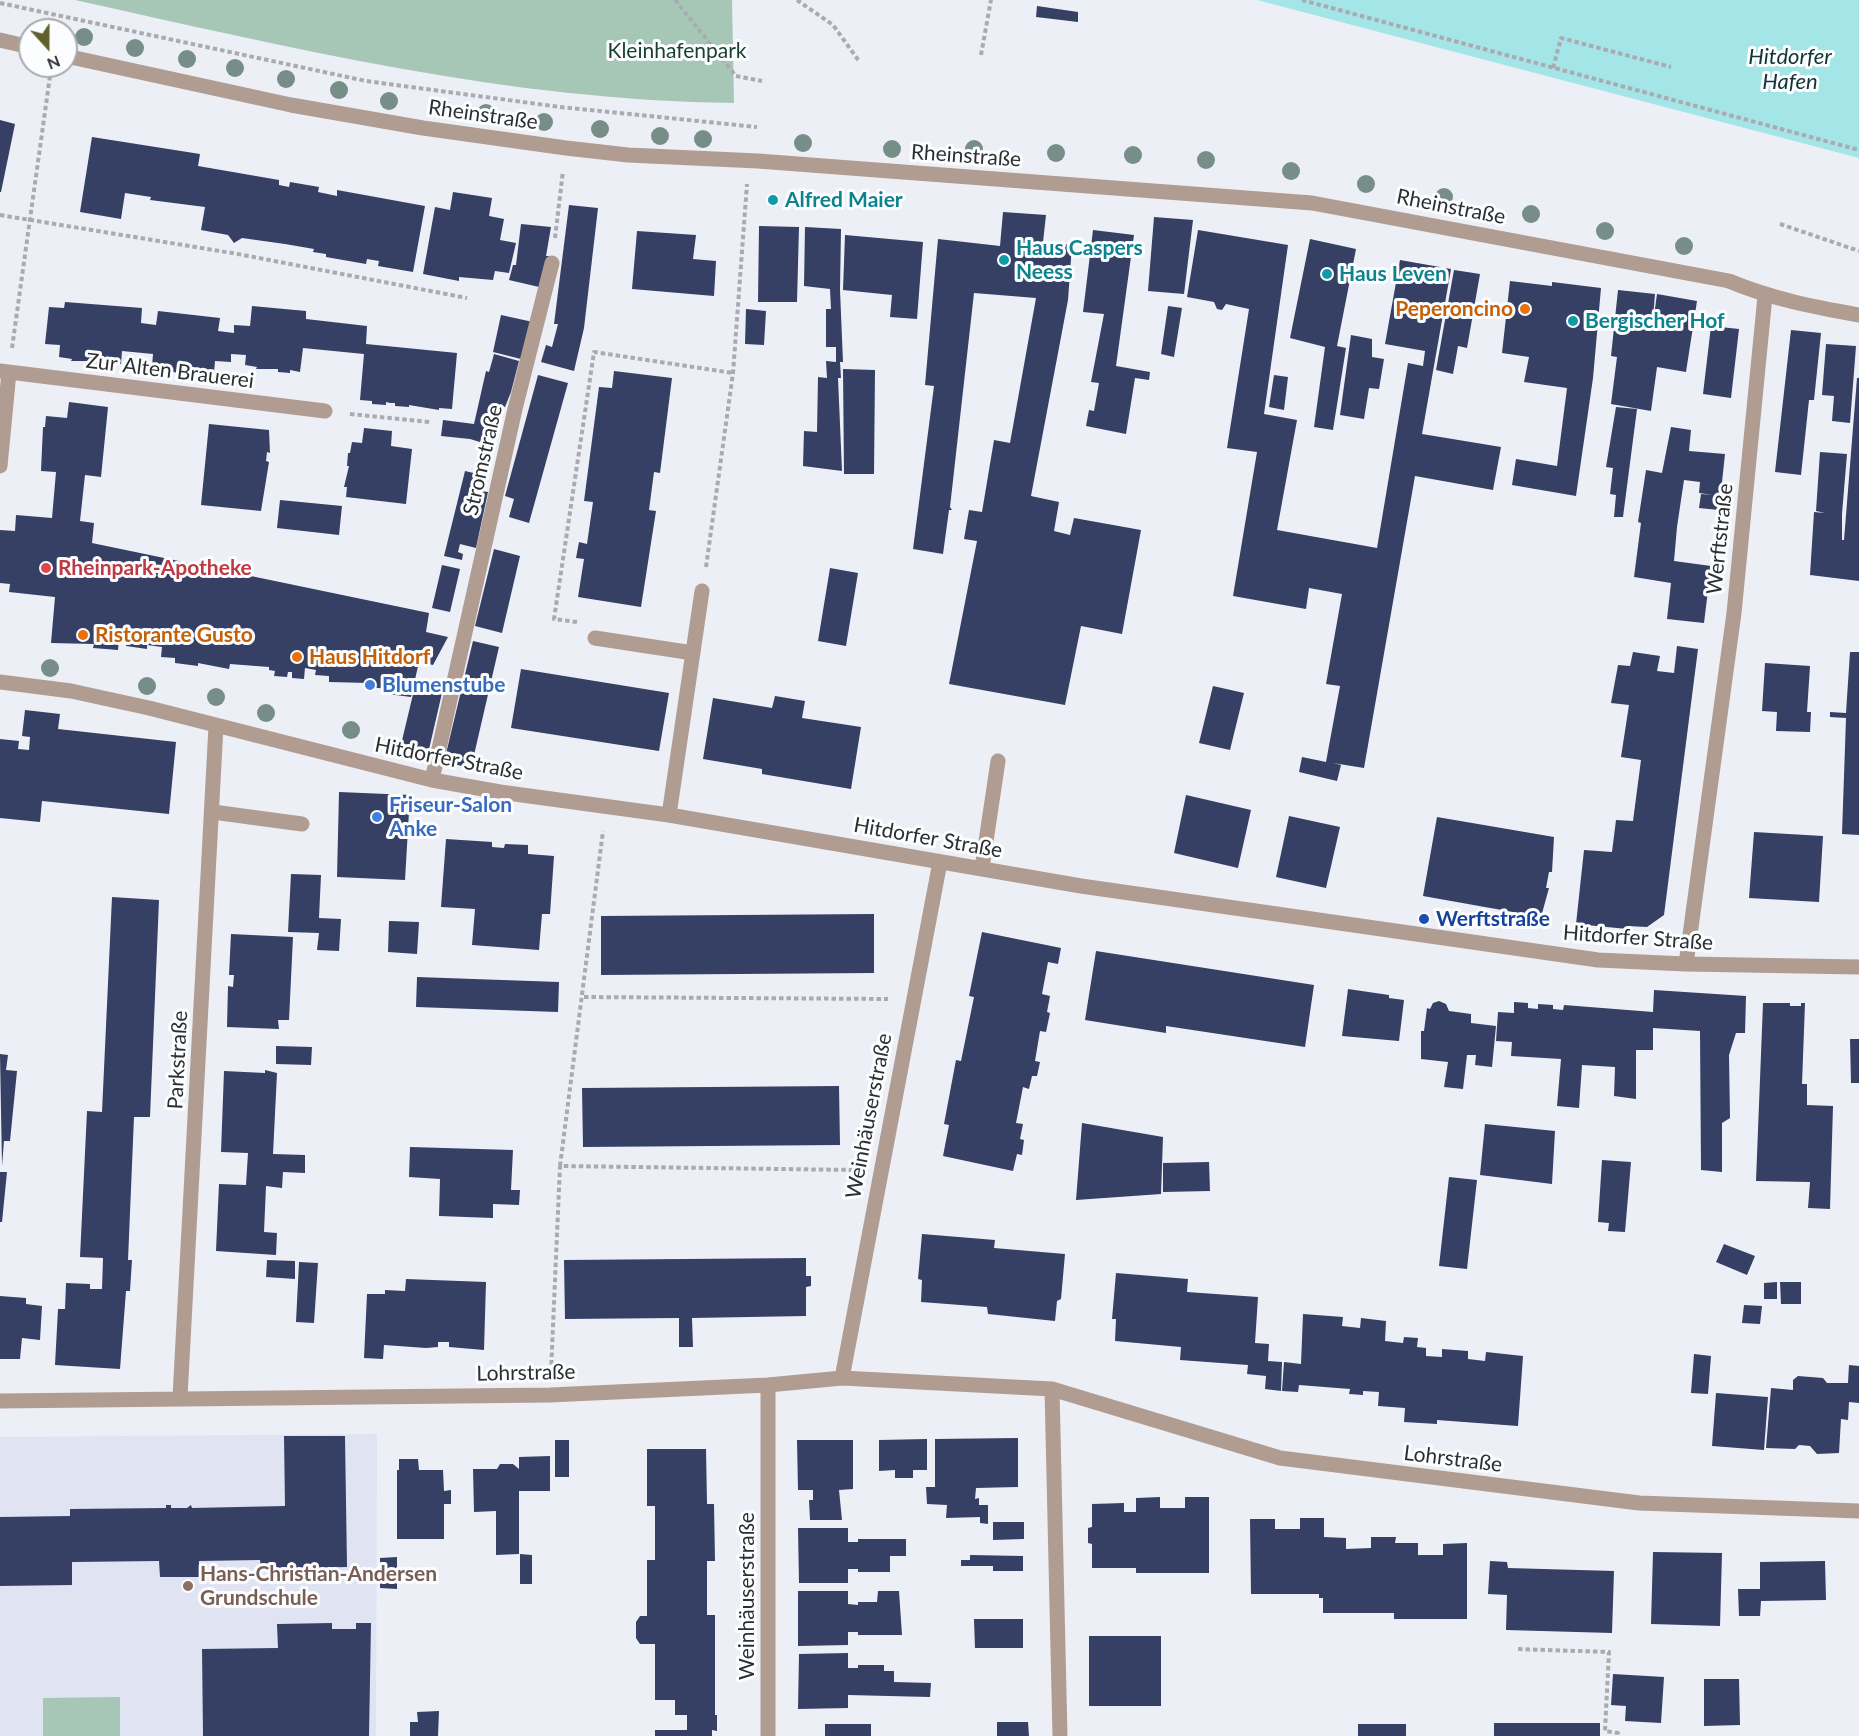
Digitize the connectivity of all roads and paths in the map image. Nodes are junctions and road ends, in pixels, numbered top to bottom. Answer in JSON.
{"nodes":[{"id":1,"x":675,"y":0,"type":"edge"},
{"id":2,"x":797,"y":0,"type":"edge"},
{"id":3,"x":992,"y":0,"type":"edge"},
{"id":4,"x":1302,"y":0,"type":"edge"},
{"id":5,"x":0,"y":3,"type":"edge"},
{"id":6,"x":0,"y":40,"type":"edge"},
{"id":7,"x":18,"y":44,"type":"edge"},
{"id":8,"x":981,"y":55,"type":"dead end"},
{"id":9,"x":78,"y":59,"type":"edge"},
{"id":10,"x":859,"y":61,"type":"dead end"},
{"id":11,"x":1671,"y":67,"type":"dead end"},
{"id":12,"x":1553,"y":68,"type":"junction"},
{"id":13,"x":49,"y":78,"type":"edge"},
{"id":14,"x":762,"y":81,"type":"dead end"},
{"id":15,"x":757,"y":128,"type":"dead end"},
{"id":16,"x":566,"y":148,"type":"junction"},
{"id":17,"x":1859,"y":150,"type":"edge"},
{"id":18,"x":749,"y":161,"type":"junction"},
{"id":19,"x":0,"y":215,"type":"edge"},
{"id":20,"x":31,"y":221,"type":"junction"},
{"id":21,"x":1780,"y":224,"type":"dead end"},
{"id":22,"x":1859,"y":251,"type":"edge"},
{"id":23,"x":552,"y":263,"type":"joint"},
{"id":24,"x":1765,"y":296,"type":"junction"},
{"id":25,"x":467,"y":298,"type":"dead end"},
{"id":26,"x":1859,"y":315,"type":"edge"},
{"id":27,"x":4,"y":372,"type":"edge"},
{"id":28,"x":733,"y":373,"type":"junction"},
{"id":29,"x":325,"y":411,"type":"joint"},
{"id":30,"x":430,"y":422,"type":"dead end"},
{"id":31,"x":0,"y":466,"type":"edge"},
{"id":32,"x":702,"y":591,"type":"joint"},
{"id":33,"x":595,"y":638,"type":"joint"},
{"id":34,"x":693,"y":653,"type":"junction"},
{"id":35,"x":0,"y":682,"type":"edge"},
{"id":36,"x":216,"y":726,"type":"junction"},
{"id":37,"x":998,"y":761,"type":"dead end"},
{"id":38,"x":432,"y":780,"type":"junction"},
{"id":39,"x":606,"y":806,"type":"junction"},
{"id":40,"x":213,"y":812,"type":"junction"},
{"id":41,"x":669,"y":815,"type":"junction"},
{"id":42,"x":302,"y":824,"type":"dead end"},
{"id":43,"x":940,"y":862,"type":"junction"},
{"id":44,"x":982,"y":868,"type":"junction"},
{"id":45,"x":1686,"y":964,"type":"junction"},
{"id":46,"x":1859,"y":967,"type":"edge"},
{"id":47,"x":584,"y":997,"type":"junction"},
{"id":48,"x":912,"y":1000,"type":"junction"},
{"id":49,"x":560,"y":1166,"type":"junction"},
{"id":50,"x":879,"y":1171,"type":"junction"},
{"id":51,"x":842,"y":1378,"type":"junction"},
{"id":52,"x":768,"y":1385,"type":"junction"},
{"id":53,"x":1052,"y":1389,"type":"junction"},
{"id":54,"x":550,"y":1395,"type":"junction"},
{"id":55,"x":180,"y":1397,"type":"junction"},
{"id":56,"x":0,"y":1401,"type":"edge"},
{"id":57,"x":1859,"y":1511,"type":"edge"},
{"id":58,"x":1518,"y":1649,"type":"dead end"},
{"id":59,"x":768,"y":1736,"type":"edge"},
{"id":60,"x":1060,"y":1736,"type":"edge"},
{"id":61,"x":1618,"y":1736,"type":"edge"}],
"edges":[{"from":1,"to":14,"type":"path"},
{"from":2,"to":10,"type":"path"},
{"from":3,"to":8,"type":"path"},
{"from":4,"to":12,"type":"path"},
{"from":5,"to":15,"type":"path"},
{"from":6,"to":7,"type":"street"},
{"from":9,"to":16,"type":"street","name":"Rheinstraße"},
{"from":11,"to":12,"type":"path"},
{"from":12,"to":17,"type":"path"},
{"from":13,"to":20,"type":"path"},
{"from":16,"to":18,"type":"street","name":"Rheinstraße"},
{"from":16,"to":23,"type":"path"},
{"from":18,"to":24,"type":"street","name":"Rheinstraße"},
{"from":18,"to":28,"type":"path"},
{"from":19,"to":20,"type":"path"},
{"from":20,"to":25,"type":"path"},
{"from":20,"to":27,"type":"path"},
{"from":21,"to":22,"type":"path"},
{"from":23,"to":38,"type":"street","name":"Stromstraße"},
{"from":24,"to":26,"type":"street","name":"Rheinstraße"},
{"from":24,"to":45,"type":"street","name":"Werftstraße"},
{"from":27,"to":29,"type":"street","name":"Zur Alten Brauerei"},
{"from":27,"to":31,"type":"street"},
{"from":28,"to":32,"type":"path"},
{"from":28,"to":33,"type":"path"},
{"from":29,"to":30,"type":"path"},
{"from":32,"to":34,"type":"street"},
{"from":33,"to":34,"type":"street"},
{"from":34,"to":41,"type":"street"},
{"from":35,"to":36,"type":"street","name":"Hitdorfer Straße"},
{"from":36,"to":38,"type":"street","name":"Hitdorfer Straße"},
{"from":36,"to":40,"type":"street","name":"Parkstraße"},
{"from":37,"to":44,"type":"street"},
{"from":38,"to":39,"type":"street","name":"Hitdorfer Straße"},
{"from":39,"to":41,"type":"street","name":"Hitdorfer Straße"},
{"from":39,"to":47,"type":"path"},
{"from":40,"to":42,"type":"street"},
{"from":40,"to":55,"type":"street","name":"Parkstraße"},
{"from":41,"to":43,"type":"street","name":"Hitdorfer Straße"},
{"from":43,"to":44,"type":"street","name":"Hitdorfer Straße"},
{"from":43,"to":48,"type":"street","name":"Weinhäuserstraße"},
{"from":44,"to":45,"type":"street","name":"Hitdorfer Straße"},
{"from":45,"to":46,"type":"street","name":"Hitdorfer Straße"},
{"from":47,"to":48,"type":"path"},
{"from":47,"to":49,"type":"path"},
{"from":48,"to":50,"type":"street","name":"Weinhäuserstraße"},
{"from":49,"to":50,"type":"path"},
{"from":49,"to":54,"type":"path"},
{"from":50,"to":51,"type":"street","name":"Weinhäuserstraße"},
{"from":51,"to":52,"type":"street","name":"Lohrstraße"},
{"from":51,"to":53,"type":"street","name":"Lohrstraße"},
{"from":52,"to":54,"type":"street","name":"Lohrstraße"},
{"from":52,"to":59,"type":"street","name":"Weinhäuserstraße"},
{"from":53,"to":57,"type":"street","name":"Lohrstraße"},
{"from":53,"to":60,"type":"street"},
{"from":54,"to":55,"type":"street","name":"Lohrstraße"},
{"from":55,"to":56,"type":"street","name":"Lohrstraße"},
{"from":58,"to":61,"type":"path"}]}
